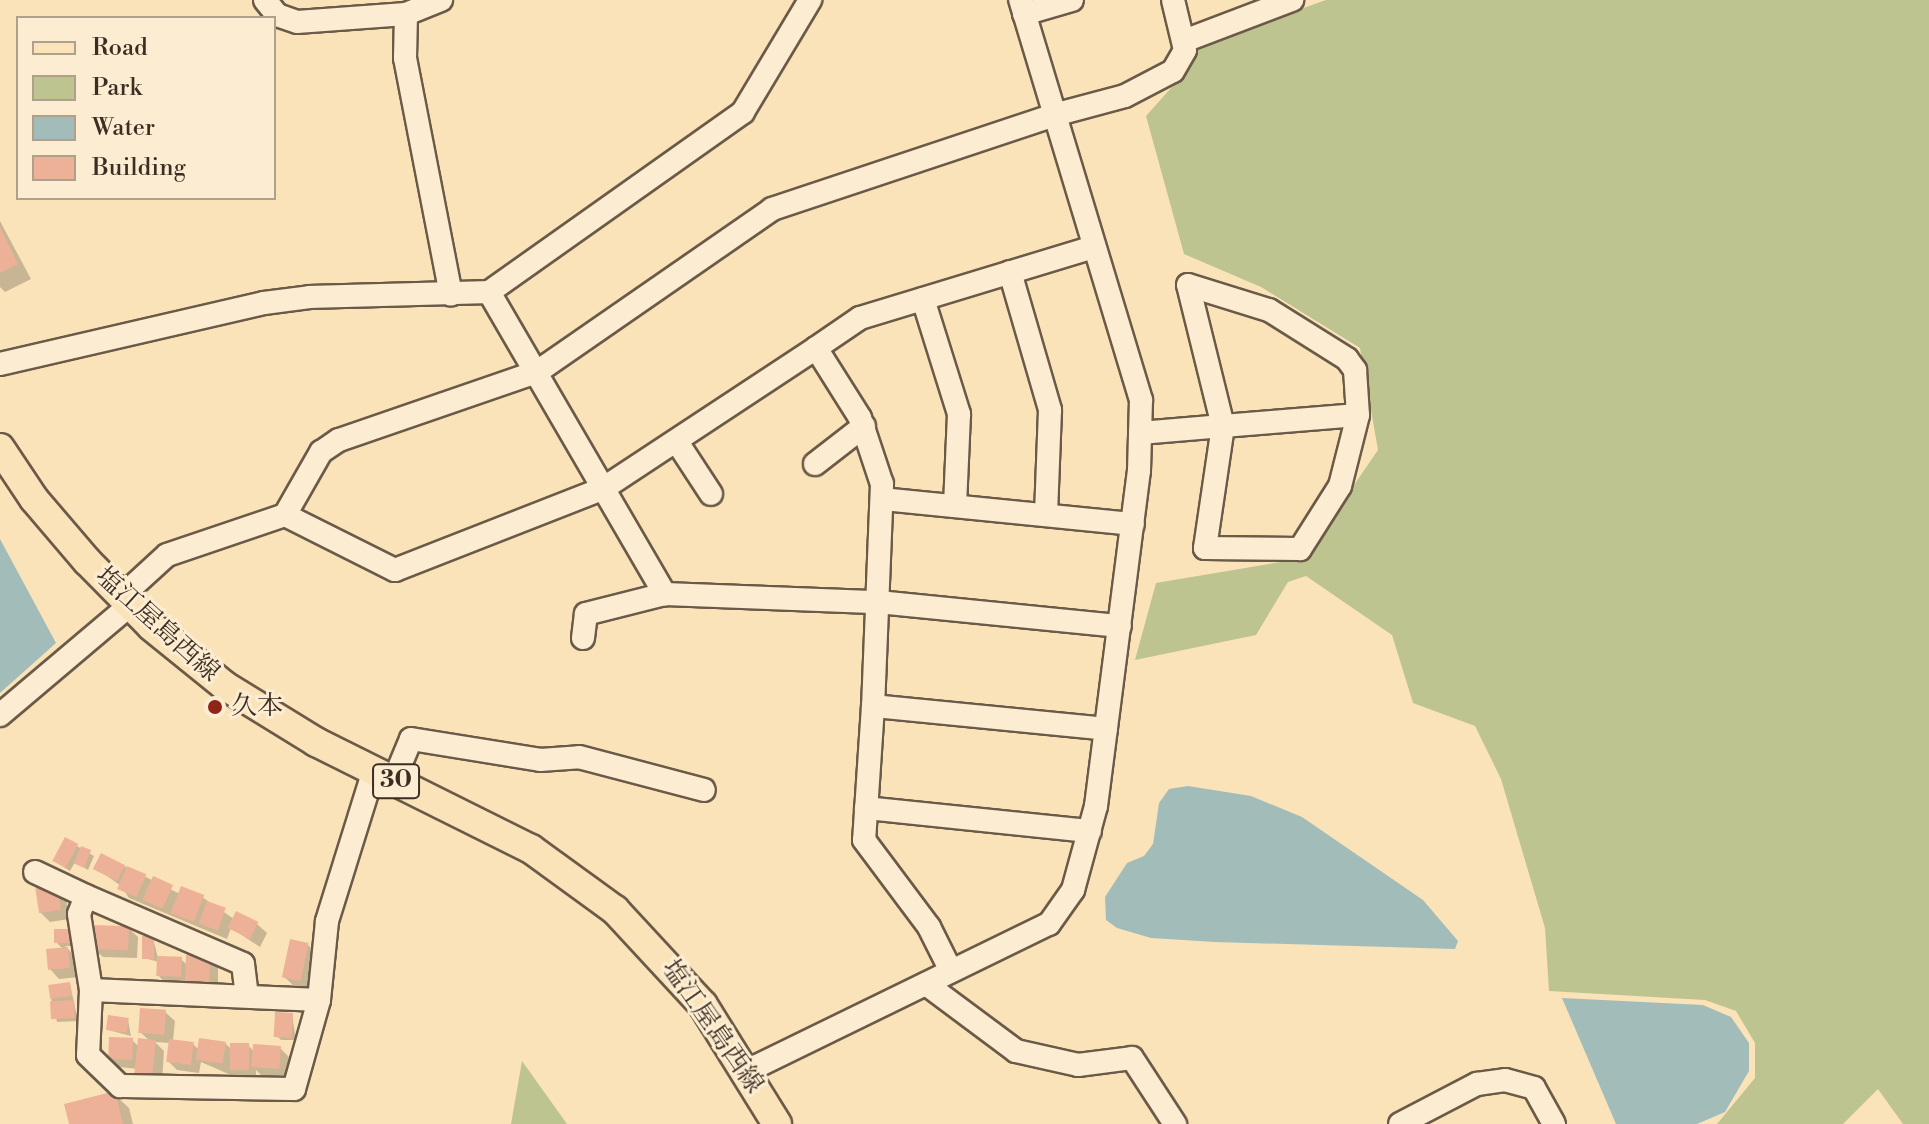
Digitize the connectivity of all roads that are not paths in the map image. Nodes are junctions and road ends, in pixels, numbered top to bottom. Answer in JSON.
{"nodes":[{"id":1,"x":265,"y":0,"type":"edge"},
{"id":2,"x":441,"y":0,"type":"edge"},
{"id":3,"x":791,"y":0,"type":"edge"},
{"id":4,"x":810,"y":0,"type":"edge"},
{"id":5,"x":1072,"y":0,"type":"edge"},
{"id":6,"x":1173,"y":0,"type":"edge"},
{"id":7,"x":1292,"y":0,"type":"edge"},
{"id":8,"x":1022,"y":7,"type":"edge"},
{"id":9,"x":406,"y":14,"type":"junction"},
{"id":10,"x":794,"y":26,"type":"junction"},
{"id":11,"x":1184,"y":41,"type":"junction"},
{"id":12,"x":1054,"y":115,"type":"junction"},
{"id":13,"x":1094,"y":247,"type":"junction"},
{"id":14,"x":1010,"y":272,"type":"junction"},
{"id":15,"x":489,"y":292,"type":"junction"},
{"id":16,"x":451,"y":295,"type":"junction"},
{"id":17,"x":923,"y":299,"type":"junction"},
{"id":18,"x":816,"y":348,"type":"junction"},
{"id":19,"x":0,"y":364,"type":"edge"},
{"id":20,"x":537,"y":372,"type":"junction"},
{"id":21,"x":1358,"y":415,"type":"junction"},
{"id":22,"x":864,"y":426,"type":"junction"},
{"id":23,"x":1223,"y":426,"type":"junction"},
{"id":24,"x":1140,"y":433,"type":"junction"},
{"id":25,"x":677,"y":442,"type":"junction"},
{"id":26,"x":0,"y":448,"type":"edge"},
{"id":27,"x":815,"y":464,"type":"dead end"},
{"id":28,"x":604,"y":488,"type":"junction"},
{"id":29,"x":711,"y":494,"type":"dead end"},
{"id":30,"x":882,"y":499,"type":"junction"},
{"id":31,"x":955,"y":506,"type":"junction"},
{"id":32,"x":285,"y":515,"type":"junction"},
{"id":33,"x":1046,"y":515,"type":"junction"},
{"id":34,"x":1133,"y":524,"type":"junction"},
{"id":35,"x":665,"y":594,"type":"junction"},
{"id":36,"x":126,"y":601,"type":"junction"},
{"id":37,"x":878,"y":602,"type":"junction"},
{"id":38,"x":1120,"y":626,"type":"junction"},
{"id":39,"x":583,"y":638,"type":"dead end"},
{"id":40,"x":873,"y":706,"type":"junction"},
{"id":41,"x":0,"y":715,"type":"edge"},
{"id":42,"x":1106,"y":729,"type":"junction"},
{"id":43,"x":384,"y":775,"type":"junction"},
{"id":44,"x":704,"y":790,"type":"dead end"},
{"id":45,"x":866,"y":808,"type":"junction"},
{"id":46,"x":1090,"y":831,"type":"junction"},
{"id":47,"x":35,"y":872,"type":"dead end"},
{"id":48,"x":86,"y":896,"type":"junction"},
{"id":49,"x":951,"y":971,"type":"junction"},
{"id":50,"x":926,"y":984,"type":"junction"},
{"id":51,"x":91,"y":990,"type":"junction"},
{"id":52,"x":247,"y":996,"type":"junction"},
{"id":53,"x":319,"y":1000,"type":"junction"},
{"id":54,"x":747,"y":1071,"type":"junction"},
{"id":55,"x":777,"y":1124,"type":"edge"},
{"id":56,"x":1175,"y":1124,"type":"edge"},
{"id":57,"x":1400,"y":1124,"type":"edge"},
{"id":58,"x":1554,"y":1124,"type":"edge"}],
"edges":[{"from":1,"to":9,"type":"street"},
{"from":2,"to":9,"type":"street"},
{"from":3,"to":10,"type":"street"},
{"from":4,"to":10,"type":"street"},
{"from":5,"to":8,"type":"street"},
{"from":6,"to":11,"type":"street"},
{"from":7,"to":11,"type":"street"},
{"from":8,"to":12,"type":"street"},
{"from":9,"to":16,"type":"street"},
{"from":10,"to":15,"type":"street"},
{"from":11,"to":12,"type":"street"},
{"from":12,"to":13,"type":"street"},
{"from":12,"to":20,"type":"street"},
{"from":13,"to":14,"type":"street"},
{"from":13,"to":24,"type":"street"},
{"from":14,"to":17,"type":"street"},
{"from":14,"to":33,"type":"street"},
{"from":15,"to":16,"type":"street"},
{"from":15,"to":20,"type":"street"},
{"from":16,"to":19,"type":"street"},
{"from":17,"to":18,"type":"street"},
{"from":17,"to":31,"type":"street"},
{"from":18,"to":22,"type":"street"},
{"from":18,"to":25,"type":"street"},
{"from":20,"to":28,"type":"street"},
{"from":20,"to":32,"type":"street"},
{"from":21,"to":23,"type":"street"},
{"from":21,"to":23,"type":"street"},
{"from":21,"to":23,"type":"street"},
{"from":22,"to":27,"type":"street"},
{"from":22,"to":30,"type":"street"},
{"from":23,"to":24,"type":"street"},
{"from":24,"to":34,"type":"street"},
{"from":25,"to":28,"type":"street"},
{"from":25,"to":29,"type":"street"},
{"from":26,"to":36,"type":"main road","name":"塩江屋島西線","number":"30"},
{"from":28,"to":32,"type":"street"},
{"from":28,"to":35,"type":"street"},
{"from":30,"to":31,"type":"street"},
{"from":30,"to":37,"type":"street"},
{"from":31,"to":33,"type":"street"},
{"from":32,"to":36,"type":"street"},
{"from":33,"to":34,"type":"street"},
{"from":34,"to":38,"type":"street"},
{"from":35,"to":37,"type":"street"},
{"from":35,"to":39,"type":"street"},
{"from":36,"to":41,"type":"street"},
{"from":36,"to":43,"type":"main road","name":"塩江屋島西線","number":"30"},
{"from":37,"to":38,"type":"street"},
{"from":37,"to":40,"type":"street"},
{"from":38,"to":42,"type":"street"},
{"from":40,"to":42,"type":"street"},
{"from":40,"to":45,"type":"street"},
{"from":42,"to":46,"type":"street"},
{"from":43,"to":44,"type":"street"},
{"from":43,"to":53,"type":"street"},
{"from":43,"to":54,"type":"main road","name":"塩江屋島西線","number":"30"},
{"from":45,"to":46,"type":"street"},
{"from":45,"to":49,"type":"street"},
{"from":46,"to":49,"type":"street"},
{"from":47,"to":48,"type":"street"},
{"from":48,"to":51,"type":"street"},
{"from":48,"to":52,"type":"street"},
{"from":49,"to":50,"type":"street"},
{"from":50,"to":54,"type":"street"},
{"from":50,"to":56,"type":"street"},
{"from":51,"to":52,"type":"street"},
{"from":51,"to":53,"type":"street"},
{"from":52,"to":53,"type":"street"},
{"from":54,"to":55,"type":"main road","name":"塩江屋島西線","number":"30"},
{"from":57,"to":58,"type":"street"}]}
